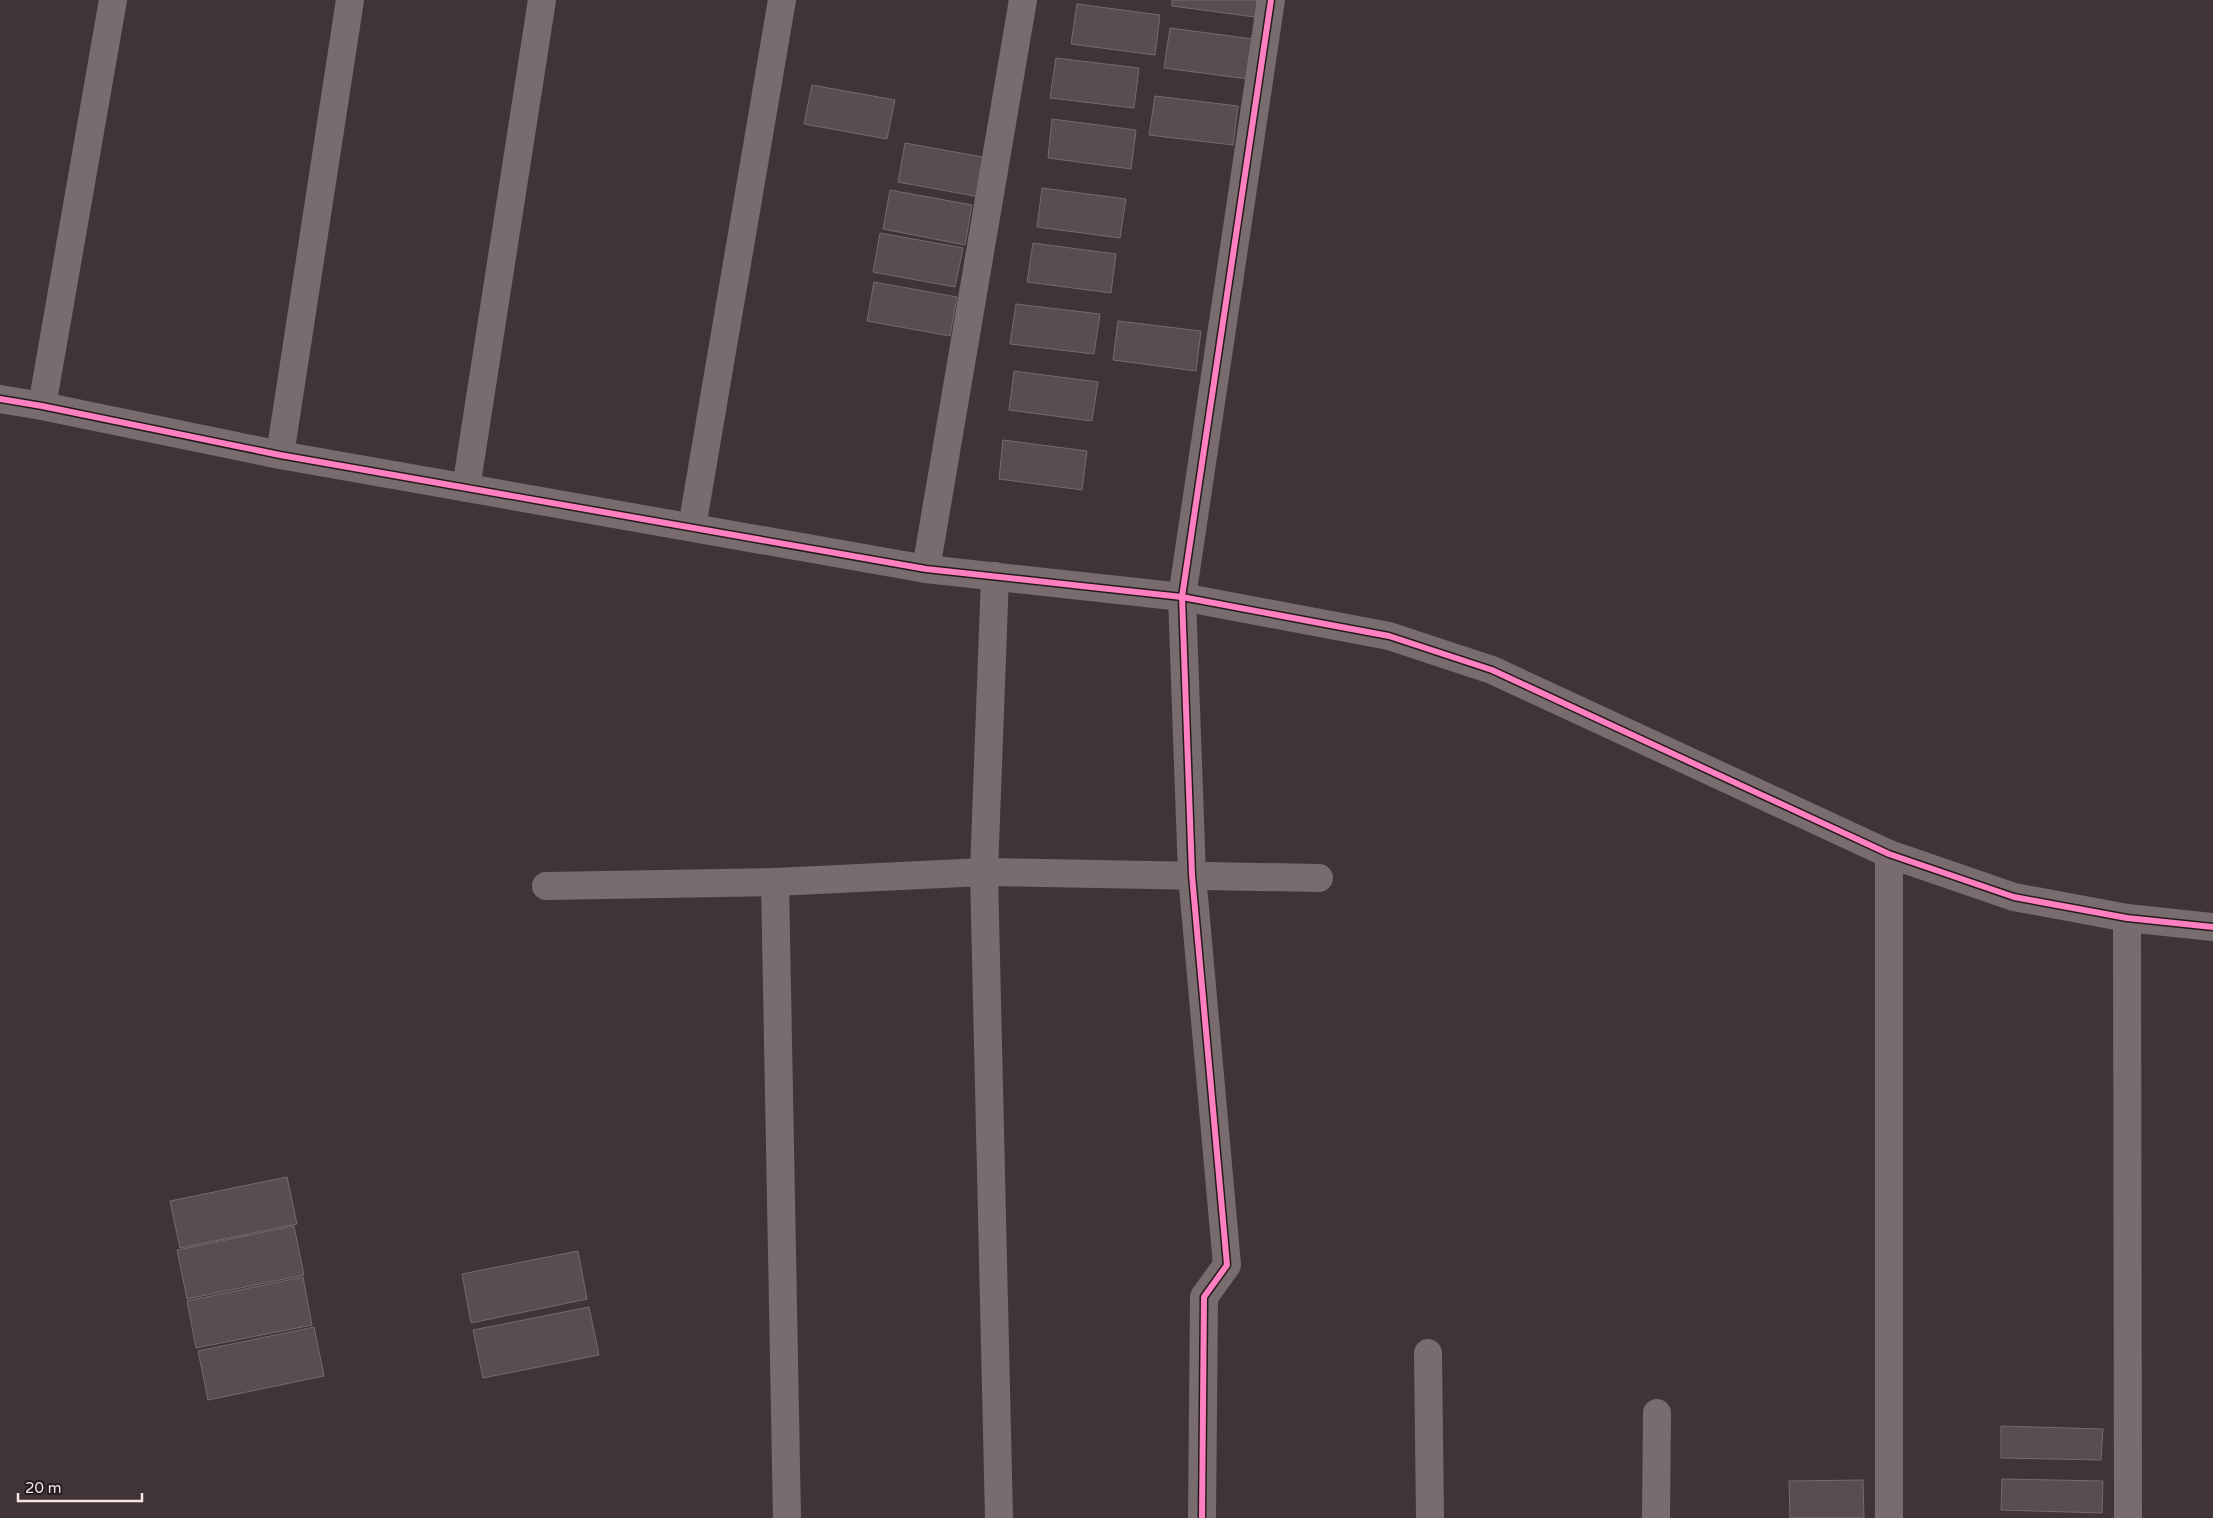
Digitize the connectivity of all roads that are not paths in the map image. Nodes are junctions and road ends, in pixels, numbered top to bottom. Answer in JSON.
{"nodes":[{"id":1,"x":113,"y":0,"type":"edge"},
{"id":2,"x":350,"y":0,"type":"edge"},
{"id":3,"x":542,"y":0,"type":"edge"},
{"id":4,"x":782,"y":0,"type":"edge"},
{"id":5,"x":1023,"y":0,"type":"edge"},
{"id":6,"x":1271,"y":0,"type":"edge"},
{"id":7,"x":0,"y":399,"type":"edge"},
{"id":8,"x":42,"y":406,"type":"junction"},
{"id":9,"x":280,"y":456,"type":"junction"},
{"id":10,"x":466,"y":488,"type":"junction"},
{"id":11,"x":692,"y":527,"type":"junction"},
{"id":12,"x":926,"y":569,"type":"junction"},
{"id":13,"x":995,"y":576,"type":"junction"},
{"id":14,"x":1182,"y":597,"type":"junction"},
{"id":15,"x":1889,"y":854,"type":"junction"},
{"id":16,"x":984,"y":872,"type":"junction"},
{"id":17,"x":1192,"y":875,"type":"junction"},
{"id":18,"x":1319,"y":878,"type":"dead end"},
{"id":19,"x":775,"y":882,"type":"junction"},
{"id":20,"x":546,"y":886,"type":"dead end"},
{"id":21,"x":2127,"y":918,"type":"junction"},
{"id":22,"x":2213,"y":927,"type":"edge"},
{"id":23,"x":1428,"y":1353,"type":"dead end"},
{"id":24,"x":1658,"y":1412,"type":"dead end"},
{"id":25,"x":787,"y":1518,"type":"edge"},
{"id":26,"x":999,"y":1518,"type":"edge"},
{"id":27,"x":1202,"y":1518,"type":"edge"},
{"id":28,"x":1430,"y":1518,"type":"edge"},
{"id":29,"x":1656,"y":1518,"type":"edge"},
{"id":30,"x":1889,"y":1518,"type":"edge"},
{"id":31,"x":2128,"y":1518,"type":"edge"}],
"edges":[{"from":1,"to":8,"type":"street"},
{"from":2,"to":9,"type":"street"},
{"from":3,"to":10,"type":"street"},
{"from":4,"to":11,"type":"street"},
{"from":5,"to":12,"type":"street"},
{"from":6,"to":14,"type":"street"},
{"from":7,"to":8,"type":"street"},
{"from":8,"to":9,"type":"street"},
{"from":9,"to":10,"type":"street"},
{"from":10,"to":11,"type":"street"},
{"from":11,"to":12,"type":"street"},
{"from":12,"to":13,"type":"street"},
{"from":13,"to":14,"type":"street"},
{"from":13,"to":16,"type":"street"},
{"from":14,"to":15,"type":"street"},
{"from":14,"to":17,"type":"street"},
{"from":15,"to":21,"type":"street"},
{"from":15,"to":30,"type":"street"},
{"from":16,"to":17,"type":"street"},
{"from":16,"to":19,"type":"street"},
{"from":16,"to":26,"type":"street"},
{"from":17,"to":18,"type":"street"},
{"from":17,"to":27,"type":"street"},
{"from":19,"to":20,"type":"street"},
{"from":19,"to":25,"type":"street"},
{"from":21,"to":22,"type":"street"},
{"from":21,"to":31,"type":"street"},
{"from":23,"to":28,"type":"street"},
{"from":24,"to":29,"type":"street"}]}
